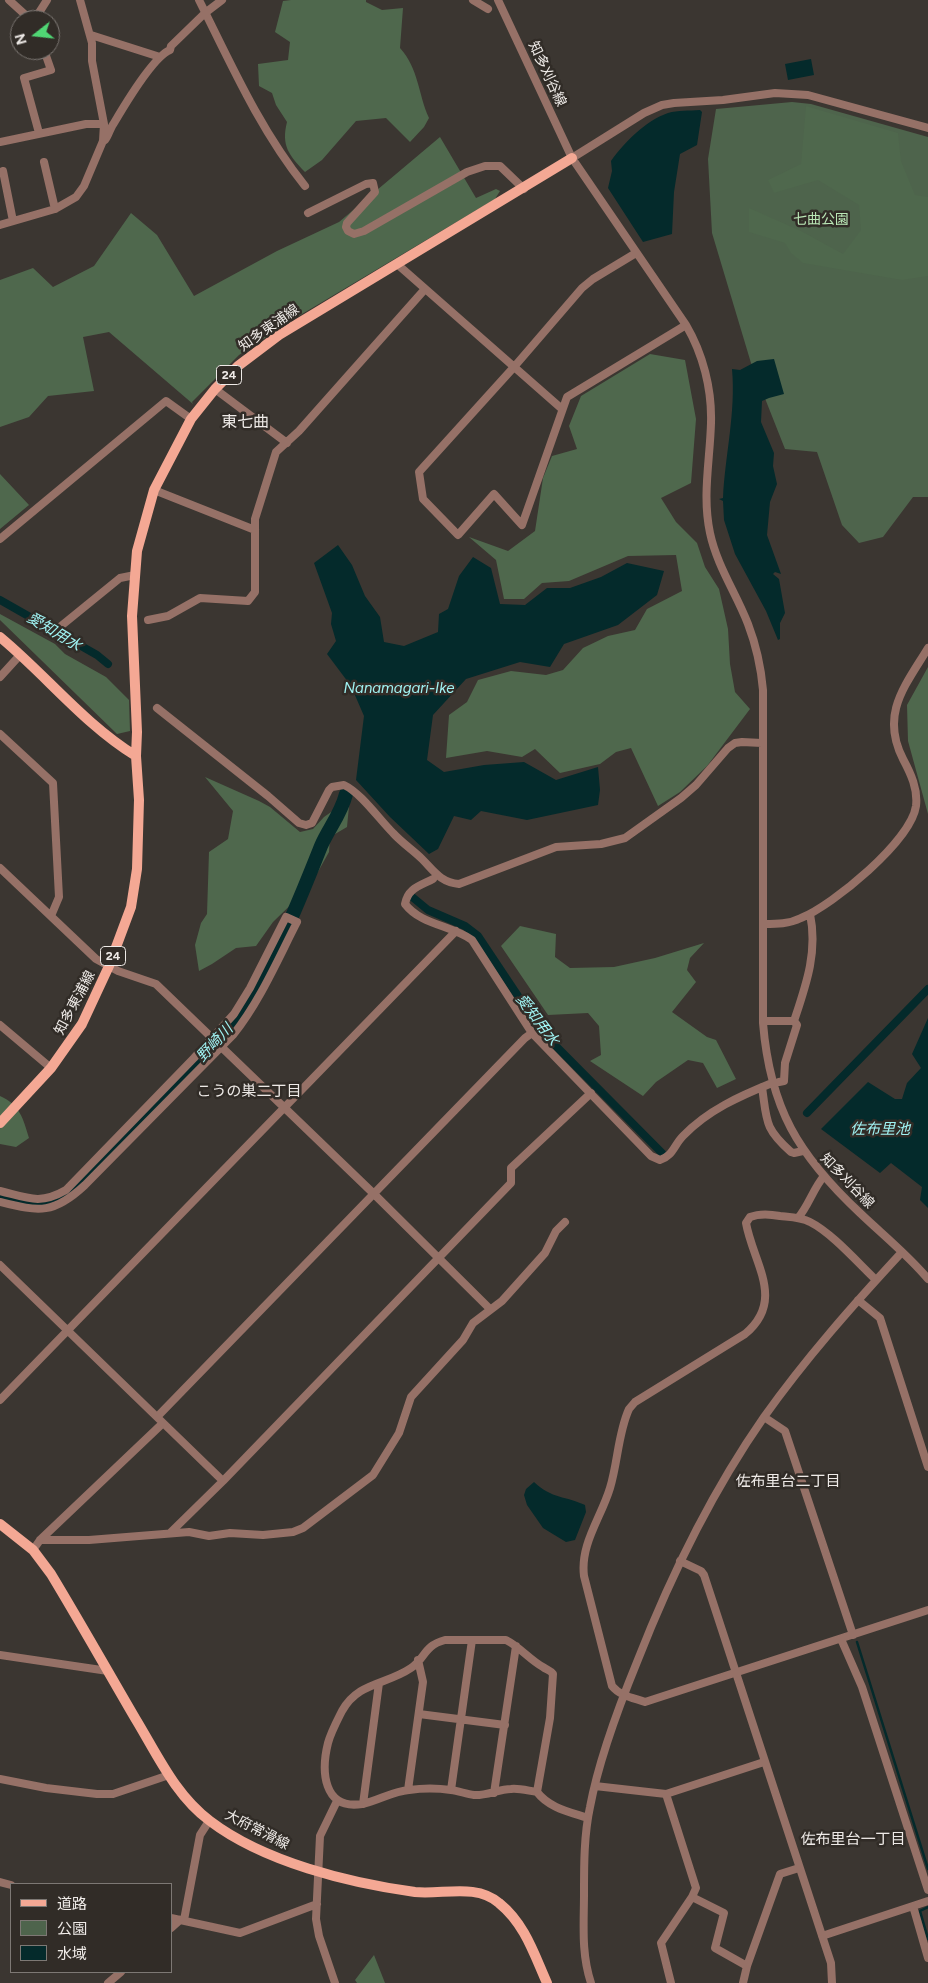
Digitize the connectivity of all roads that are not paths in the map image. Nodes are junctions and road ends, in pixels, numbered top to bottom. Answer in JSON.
{"nodes":[{"id":1,"x":9,"y":0,"type":"edge"},
{"id":2,"x":80,"y":0,"type":"edge"},
{"id":3,"x":198,"y":0,"type":"edge"},
{"id":4,"x":222,"y":0,"type":"edge"},
{"id":5,"x":473,"y":0,"type":"edge"},
{"id":6,"x":498,"y":0,"type":"edge"},
{"id":7,"x":488,"y":9,"type":"dead end"},
{"id":8,"x":21,"y":10,"type":"edge"},
{"id":9,"x":205,"y":13,"type":"junction"},
{"id":10,"x":90,"y":36,"type":"junction"},
{"id":11,"x":160,"y":57,"type":"junction"},
{"id":12,"x":48,"y":60,"type":"edge"},
{"id":13,"x":104,"y":124,"type":"junction"},
{"id":14,"x":928,"y":128,"type":"edge"},
{"id":15,"x":39,"y":133,"type":"junction"},
{"id":16,"x":103,"y":141,"type":"junction"},
{"id":17,"x":0,"y":142,"type":"edge"},
{"id":18,"x":572,"y":158,"type":"junction"},
{"id":19,"x":44,"y":162,"type":"dead end"},
{"id":20,"x":3,"y":171,"type":"dead end"},
{"id":21,"x":305,"y":186,"type":"dead end"},
{"id":22,"x":524,"y":188,"type":"junction"},
{"id":23,"x":55,"y":209,"type":"junction"},
{"id":24,"x":308,"y":213,"type":"dead end"},
{"id":25,"x":13,"y":221,"type":"junction"},
{"id":26,"x":0,"y":225,"type":"edge"},
{"id":27,"x":636,"y":253,"type":"junction"},
{"id":28,"x":397,"y":264,"type":"junction"},
{"id":29,"x":425,"y":289,"type":"junction"},
{"id":30,"x":686,"y":325,"type":"junction"},
{"id":31,"x":514,"y":367,"type":"junction"},
{"id":32,"x":215,"y":389,"type":"junction"},
{"id":33,"x":562,"y":409,"type":"junction"},
{"id":34,"x":190,"y":419,"type":"junction"},
{"id":35,"x":287,"y":442,"type":"junction"},
{"id":36,"x":154,"y":490,"type":"junction"},
{"id":37,"x":255,"y":530,"type":"junction"},
{"id":38,"x":0,"y":539,"type":"edge"},
{"id":39,"x":135,"y":575,"type":"junction"},
{"id":40,"x":148,"y":620,"type":"dead end"},
{"id":41,"x":61,"y":626,"type":"dead end"},
{"id":42,"x":0,"y":636,"type":"edge"},
{"id":43,"x":928,"y":648,"type":"edge"},
{"id":44,"x":20,"y":654,"type":"junction"},
{"id":45,"x":0,"y":677,"type":"edge"},
{"id":46,"x":157,"y":708,"type":"dead end"},
{"id":47,"x":0,"y":734,"type":"edge"},
{"id":48,"x":762,"y":743,"type":"junction"},
{"id":49,"x":136,"y":756,"type":"junction"},
{"id":50,"x":0,"y":868,"type":"edge"},
{"id":51,"x":433,"y":879,"type":"dead end"},
{"id":52,"x":810,"y":914,"type":"junction"},
{"id":53,"x":51,"y":916,"type":"junction"},
{"id":54,"x":764,"y":924,"type":"junction"},
{"id":55,"x":456,"y":931,"type":"junction"},
{"id":56,"x":109,"y":966,"type":"junction"},
{"id":57,"x":763,"y":1021,"type":"junction"},
{"id":58,"x":794,"y":1021,"type":"junction"},
{"id":59,"x":0,"y":1025,"type":"edge"},
{"id":60,"x":532,"y":1033,"type":"junction"},
{"id":61,"x":212,"y":1038,"type":"junction"},
{"id":62,"x":221,"y":1046,"type":"junction"},
{"id":63,"x":51,"y":1068,"type":"junction"},
{"id":64,"x":776,"y":1083,"type":"junction"},
{"id":65,"x":762,"y":1087,"type":"junction"},
{"id":66,"x":591,"y":1093,"type":"junction"},
{"id":67,"x":285,"y":1108,"type":"junction"},
{"id":68,"x":0,"y":1123,"type":"edge"},
{"id":69,"x":803,"y":1150,"type":"junction"},
{"id":70,"x":824,"y":1176,"type":"junction"},
{"id":71,"x":0,"y":1191,"type":"edge"},
{"id":72,"x":374,"y":1194,"type":"junction"},
{"id":73,"x":0,"y":1202,"type":"edge"},
{"id":74,"x":798,"y":1218,"type":"junction"},
{"id":75,"x":566,"y":1222,"type":"dead end"},
{"id":76,"x":902,"y":1252,"type":"junction"},
{"id":77,"x":439,"y":1258,"type":"junction"},
{"id":78,"x":0,"y":1265,"type":"edge"},
{"id":79,"x":928,"y":1279,"type":"edge"},
{"id":80,"x":876,"y":1280,"type":"junction"},
{"id":81,"x":858,"y":1300,"type":"junction"},
{"id":82,"x":490,"y":1309,"type":"junction"},
{"id":83,"x":68,"y":1330,"type":"junction"},
{"id":84,"x":0,"y":1400,"type":"edge"},
{"id":85,"x":157,"y":1417,"type":"junction"},
{"id":86,"x":764,"y":1417,"type":"junction"},
{"id":87,"x":163,"y":1423,"type":"junction"},
{"id":88,"x":928,"y":1467,"type":"edge"},
{"id":89,"x":223,"y":1481,"type":"junction"},
{"id":90,"x":0,"y":1524,"type":"edge"},
{"id":91,"x":170,"y":1533,"type":"junction"},
{"id":92,"x":40,"y":1540,"type":"junction"},
{"id":93,"x":33,"y":1550,"type":"junction"},
{"id":94,"x":680,"y":1561,"type":"junction"},
{"id":95,"x":928,"y":1610,"type":"edge"},
{"id":96,"x":852,"y":1635,"type":"junction"},
{"id":97,"x":841,"y":1639,"type":"junction"},
{"id":98,"x":472,"y":1640,"type":"junction"},
{"id":99,"x":516,"y":1646,"type":"junction"},
{"id":100,"x":0,"y":1655,"type":"edge"},
{"id":101,"x":418,"y":1660,"type":"junction"},
{"id":102,"x":108,"y":1670,"type":"junction"},
{"id":103,"x":736,"y":1673,"type":"junction"},
{"id":104,"x":379,"y":1683,"type":"junction"},
{"id":105,"x":624,"y":1695,"type":"junction"},
{"id":106,"x":419,"y":1714,"type":"junction"},
{"id":107,"x":461,"y":1718,"type":"junction"},
{"id":108,"x":505,"y":1725,"type":"junction"},
{"id":109,"x":764,"y":1762,"type":"junction"},
{"id":110,"x":169,"y":1775,"type":"junction"},
{"id":111,"x":0,"y":1779,"type":"edge"},
{"id":112,"x":595,"y":1786,"type":"junction"},
{"id":113,"x":408,"y":1790,"type":"junction"},
{"id":114,"x":451,"y":1790,"type":"junction"},
{"id":115,"x":537,"y":1792,"type":"junction"},
{"id":116,"x":494,"y":1793,"type":"junction"},
{"id":117,"x":666,"y":1794,"type":"junction"},
{"id":118,"x":337,"y":1801,"type":"junction"},
{"id":119,"x":363,"y":1804,"type":"junction"},
{"id":120,"x":588,"y":1818,"type":"junction"},
{"id":121,"x":209,"y":1821,"type":"junction"},
{"id":122,"x":799,"y":1868,"type":"junction"},
{"id":123,"x":319,"y":1873,"type":"junction"},
{"id":124,"x":928,"y":1890,"type":"edge"},
{"id":125,"x":692,"y":1897,"type":"junction"},
{"id":126,"x":928,"y":1901,"type":"edge"},
{"id":127,"x":317,"y":1904,"type":"junction"},
{"id":128,"x":913,"y":1906,"type":"junction"},
{"id":129,"x":172,"y":1918,"type":"edge"},
{"id":130,"x":182,"y":1920,"type":"junction"},
{"id":131,"x":172,"y":1927,"type":"edge"},
{"id":132,"x":822,"y":1936,"type":"junction"},
{"id":133,"x":928,"y":1958,"type":"edge"},
{"id":134,"x":747,"y":1966,"type":"junction"},
{"id":135,"x":120,"y":1973,"type":"edge"},
{"id":136,"x":108,"y":1983,"type":"edge"},
{"id":137,"x":335,"y":1983,"type":"edge"},
{"id":138,"x":547,"y":1983,"type":"edge"},
{"id":139,"x":591,"y":1983,"type":"edge"},
{"id":140,"x":671,"y":1983,"type":"edge"},
{"id":141,"x":743,"y":1983,"type":"edge"},
{"id":142,"x":832,"y":1983,"type":"edge"}],
"edges":[{"from":1,"to":8,"type":"street"},
{"from":2,"to":10,"type":"street"},
{"from":3,"to":9,"type":"street"},
{"from":4,"to":9,"type":"street"},
{"from":5,"to":7,"type":"street"},
{"from":6,"to":18,"type":"street","name":"知多刈谷線"},
{"from":9,"to":11,"type":"street"},
{"from":9,"to":21,"type":"street"},
{"from":10,"to":11,"type":"street"},
{"from":10,"to":13,"type":"street"},
{"from":11,"to":16,"type":"street"},
{"from":12,"to":15,"type":"street"},
{"from":13,"to":15,"type":"street"},
{"from":13,"to":16,"type":"street"},
{"from":14,"to":18,"type":"street"},
{"from":15,"to":17,"type":"street"},
{"from":16,"to":23,"type":"street"},
{"from":18,"to":22,"type":"main road","name":"知多東浦線","number":"24"},
{"from":18,"to":27,"type":"street","name":"知多刈谷線"},
{"from":19,"to":23,"type":"street"},
{"from":20,"to":25,"type":"street"},
{"from":22,"to":24,"type":"street"},
{"from":22,"to":28,"type":"main road","name":"知多東浦線","number":"24"},
{"from":23,"to":25,"type":"street"},
{"from":25,"to":26,"type":"street"},
{"from":27,"to":30,"type":"street","name":"知多刈谷線"},
{"from":27,"to":31,"type":"street"},
{"from":28,"to":29,"type":"street"},
{"from":28,"to":32,"type":"main road","name":"知多東浦線","number":"24"},
{"from":29,"to":31,"type":"street"},
{"from":29,"to":35,"type":"street"},
{"from":30,"to":33,"type":"street"},
{"from":30,"to":48,"type":"street","name":"知多刈谷線"},
{"from":31,"to":33,"type":"street"},
{"from":31,"to":33,"type":"street"},
{"from":32,"to":34,"type":"main road","name":"知多東浦線","number":"24"},
{"from":32,"to":35,"type":"street"},
{"from":34,"to":36,"type":"main road","name":"知多東浦線","number":"24"},
{"from":34,"to":38,"type":"street"},
{"from":35,"to":37,"type":"street"},
{"from":36,"to":37,"type":"street"},
{"from":36,"to":39,"type":"main road","name":"知多東浦線","number":"24"},
{"from":37,"to":40,"type":"street"},
{"from":39,"to":41,"type":"street"},
{"from":39,"to":49,"type":"main road","name":"知多東浦線","number":"24"},
{"from":42,"to":44,"type":"main road"},
{"from":43,"to":52,"type":"street"},
{"from":44,"to":45,"type":"street"},
{"from":44,"to":49,"type":"main road"},
{"from":46,"to":48,"type":"street"},
{"from":47,"to":53,"type":"street"},
{"from":48,"to":54,"type":"street","name":"知多刈谷線"},
{"from":49,"to":56,"type":"main road","name":"知多東浦線","number":"24"},
{"from":50,"to":53,"type":"street"},
{"from":51,"to":55,"type":"street"},
{"from":52,"to":54,"type":"street"},
{"from":52,"to":58,"type":"street"},
{"from":53,"to":56,"type":"street"},
{"from":54,"to":57,"type":"street","name":"知多刈谷線"},
{"from":55,"to":60,"type":"street"},
{"from":55,"to":67,"type":"street"},
{"from":56,"to":61,"type":"street"},
{"from":56,"to":63,"type":"main road","name":"知多東浦線","number":"24"},
{"from":57,"to":58,"type":"street"},
{"from":57,"to":64,"type":"street","name":"知多刈谷線"},
{"from":58,"to":64,"type":"street"},
{"from":59,"to":63,"type":"street"},
{"from":60,"to":66,"type":"street"},
{"from":60,"to":72,"type":"street"},
{"from":61,"to":62,"type":"street"},
{"from":61,"to":62,"type":"street"},
{"from":61,"to":71,"type":"street"},
{"from":62,"to":67,"type":"street"},
{"from":62,"to":73,"type":"street"},
{"from":63,"to":68,"type":"main road","name":"知多東浦線","number":"24"},
{"from":64,"to":65,"type":"street"},
{"from":64,"to":69,"type":"street","name":"知多刈谷線"},
{"from":65,"to":66,"type":"street"},
{"from":65,"to":69,"type":"street"},
{"from":66,"to":77,"type":"street"},
{"from":67,"to":72,"type":"street"},
{"from":67,"to":83,"type":"street"},
{"from":69,"to":70,"type":"street","name":"知多刈谷線"},
{"from":70,"to":74,"type":"street"},
{"from":70,"to":76,"type":"street","name":"知多刈谷線"},
{"from":72,"to":77,"type":"street"},
{"from":72,"to":85,"type":"street"},
{"from":74,"to":80,"type":"street"},
{"from":74,"to":105,"type":"street"},
{"from":75,"to":82,"type":"street"},
{"from":76,"to":79,"type":"street","name":"知多刈谷線"},
{"from":76,"to":80,"type":"street"},
{"from":77,"to":82,"type":"street"},
{"from":77,"to":89,"type":"street"},
{"from":78,"to":83,"type":"street"},
{"from":80,"to":81,"type":"street"},
{"from":81,"to":86,"type":"street"},
{"from":81,"to":88,"type":"street"},
{"from":82,"to":91,"type":"street"},
{"from":83,"to":84,"type":"street"},
{"from":83,"to":85,"type":"street"},
{"from":85,"to":87,"type":"street"},
{"from":86,"to":94,"type":"street"},
{"from":86,"to":96,"type":"street"},
{"from":87,"to":89,"type":"street"},
{"from":87,"to":92,"type":"street"},
{"from":89,"to":91,"type":"street"},
{"from":90,"to":93,"type":"main road","name":"大府常滑線"},
{"from":91,"to":92,"type":"street"},
{"from":92,"to":93,"type":"street"},
{"from":93,"to":102,"type":"main road","name":"大府常滑線"},
{"from":94,"to":103,"type":"street"},
{"from":94,"to":105,"type":"street"},
{"from":95,"to":96,"type":"street"},
{"from":96,"to":97,"type":"street"},
{"from":97,"to":103,"type":"street"},
{"from":97,"to":124,"type":"street"},
{"from":98,"to":99,"type":"street"},
{"from":98,"to":101,"type":"street"},
{"from":98,"to":107,"type":"street"},
{"from":99,"to":108,"type":"street"},
{"from":99,"to":115,"type":"street"},
{"from":100,"to":102,"type":"street"},
{"from":101,"to":104,"type":"street"},
{"from":101,"to":106,"type":"street"},
{"from":102,"to":110,"type":"main road","name":"大府常滑線"},
{"from":103,"to":105,"type":"street"},
{"from":103,"to":109,"type":"street"},
{"from":104,"to":118,"type":"street"},
{"from":104,"to":119,"type":"street"},
{"from":105,"to":112,"type":"street"},
{"from":106,"to":107,"type":"street"},
{"from":106,"to":113,"type":"street"},
{"from":107,"to":108,"type":"street"},
{"from":107,"to":114,"type":"street"},
{"from":108,"to":116,"type":"street"},
{"from":109,"to":117,"type":"street"},
{"from":109,"to":122,"type":"street"},
{"from":110,"to":111,"type":"street"},
{"from":110,"to":121,"type":"main road","name":"大府常滑線"},
{"from":112,"to":117,"type":"street"},
{"from":112,"to":120,"type":"street"},
{"from":113,"to":114,"type":"street"},
{"from":113,"to":119,"type":"street"},
{"from":114,"to":116,"type":"street"},
{"from":115,"to":116,"type":"street"},
{"from":115,"to":120,"type":"street"},
{"from":117,"to":125,"type":"street"},
{"from":118,"to":119,"type":"street"},
{"from":118,"to":123,"type":"street"},
{"from":120,"to":139,"type":"street"},
{"from":121,"to":123,"type":"main road","name":"大府常滑線"},
{"from":121,"to":130,"type":"street"},
{"from":122,"to":132,"type":"street"},
{"from":122,"to":134,"type":"street"},
{"from":123,"to":127,"type":"street"},
{"from":123,"to":138,"type":"main road","name":"大府常滑線"},
{"from":125,"to":134,"type":"street"},
{"from":125,"to":140,"type":"street"},
{"from":126,"to":128,"type":"street"},
{"from":127,"to":130,"type":"street"},
{"from":127,"to":137,"type":"street"},
{"from":128,"to":132,"type":"street"},
{"from":128,"to":133,"type":"street"},
{"from":129,"to":130,"type":"street"},
{"from":130,"to":131,"type":"street"},
{"from":132,"to":142,"type":"street"},
{"from":134,"to":141,"type":"street"},
{"from":135,"to":136,"type":"street"}]}
